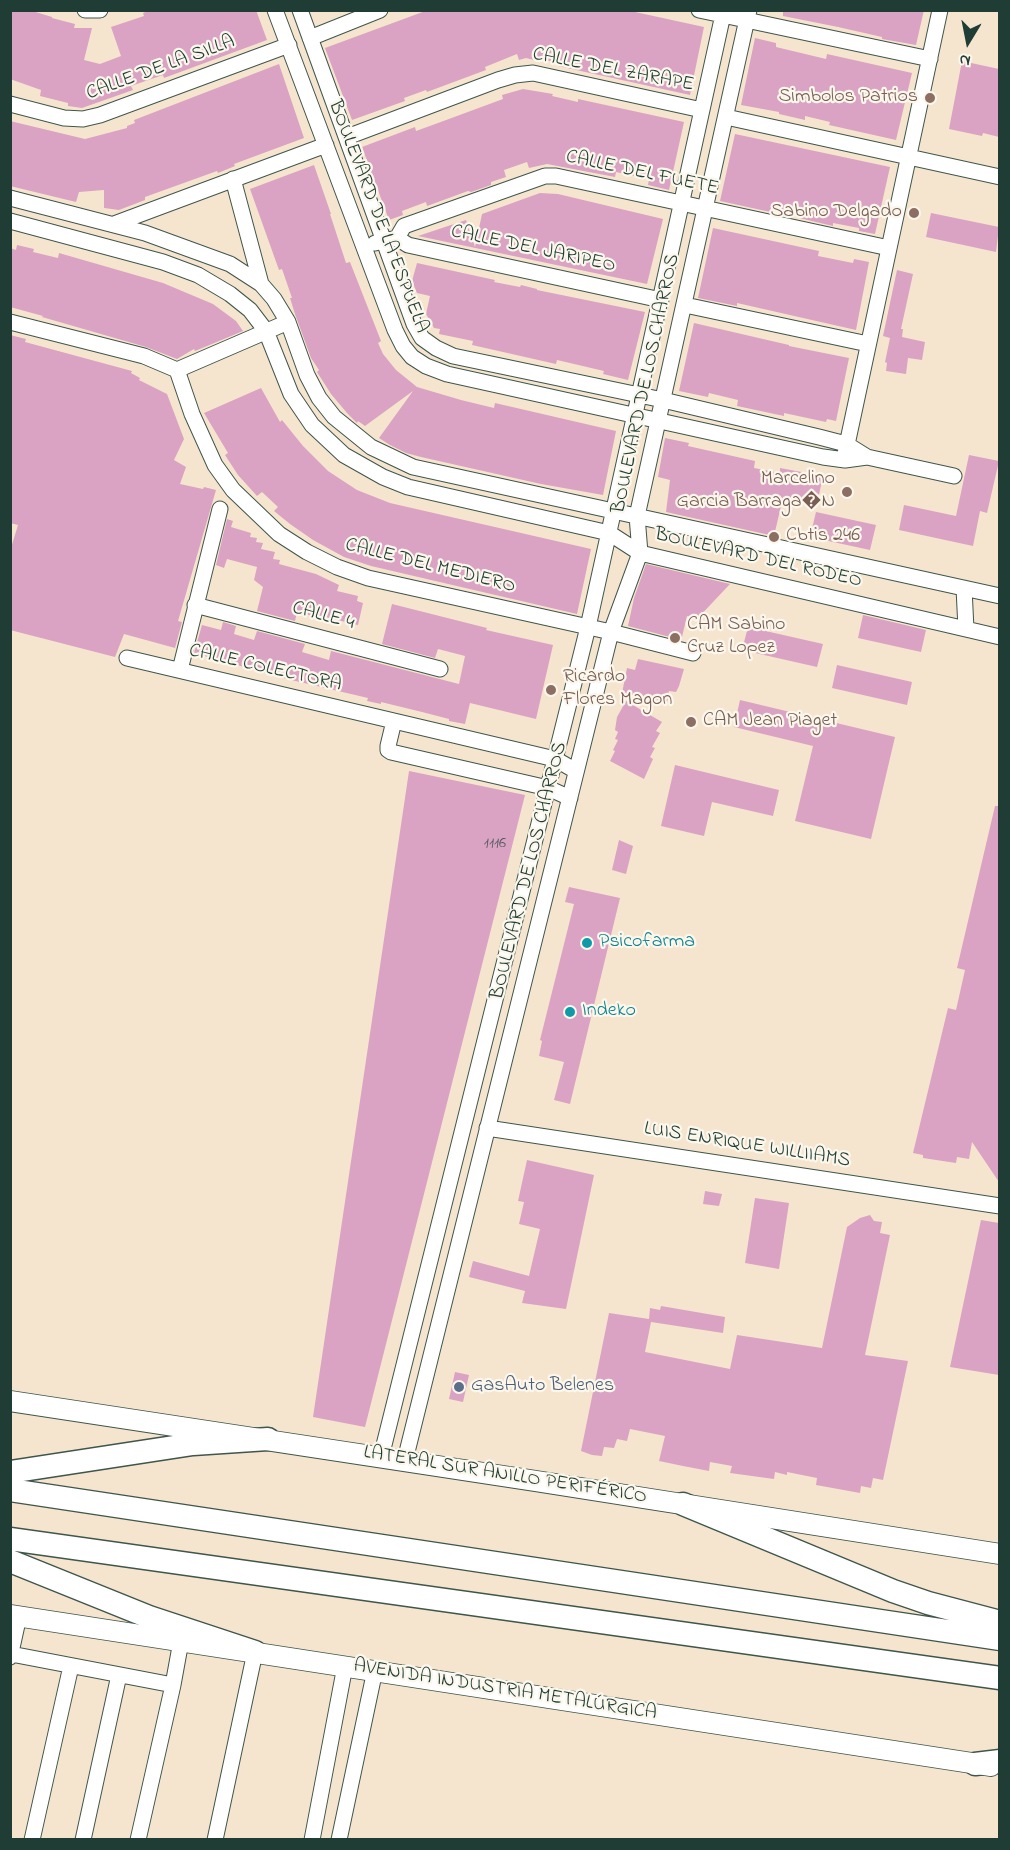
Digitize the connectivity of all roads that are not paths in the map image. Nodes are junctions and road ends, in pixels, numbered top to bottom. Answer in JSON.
{"nodes":[{"id":1,"x":86,"y":10,"type":"edge"},
{"id":2,"x":100,"y":10,"type":"edge"},
{"id":3,"x":275,"y":10,"type":"edge"},
{"id":4,"x":300,"y":10,"type":"edge"},
{"id":5,"x":380,"y":10,"type":"edge"},
{"id":6,"x":699,"y":10,"type":"edge"},
{"id":7,"x":940,"y":10,"type":"edge"},
{"id":8,"x":723,"y":13,"type":"edge"},
{"id":9,"x":748,"y":16,"type":"edge"},
{"id":10,"x":310,"y":38,"type":"junction"},
{"id":11,"x":289,"y":45,"type":"junction"},
{"id":12,"x":930,"y":59,"type":"junction"},
{"id":13,"x":10,"y":104,"type":"edge"},
{"id":14,"x":702,"y":110,"type":"junction"},
{"id":15,"x":726,"y":117,"type":"junction"},
{"id":16,"x":347,"y":137,"type":"junction"},
{"id":17,"x":326,"y":145,"type":"junction"},
{"id":18,"x":908,"y":158,"type":"junction"},
{"id":19,"x":999,"y":177,"type":"edge"},
{"id":20,"x":233,"y":180,"type":"junction"},
{"id":21,"x":10,"y":198,"type":"edge"},
{"id":22,"x":682,"y":204,"type":"junction"},
{"id":23,"x":706,"y":209,"type":"junction"},
{"id":24,"x":10,"y":221,"type":"edge"},
{"id":25,"x":114,"y":224,"type":"junction"},
{"id":26,"x":391,"y":239,"type":"junction"},
{"id":27,"x":364,"y":247,"type":"junction"},
{"id":28,"x":888,"y":248,"type":"junction"},
{"id":29,"x":261,"y":284,"type":"junction"},
{"id":30,"x":661,"y":300,"type":"junction"},
{"id":31,"x":685,"y":304,"type":"junction"},
{"id":32,"x":10,"y":322,"type":"edge"},
{"id":33,"x":288,"y":322,"type":"junction"},
{"id":34,"x":266,"y":331,"type":"junction"},
{"id":35,"x":868,"y":344,"type":"junction"},
{"id":36,"x":177,"y":370,"type":"junction"},
{"id":37,"x":640,"y":396,"type":"junction"},
{"id":38,"x":663,"y":400,"type":"junction"},
{"id":39,"x":635,"y":416,"type":"junction"},
{"id":40,"x":659,"y":421,"type":"junction"},
{"id":41,"x":845,"y":452,"type":"junction"},
{"id":42,"x":954,"y":476,"type":"dead end"},
{"id":43,"x":220,"y":509,"type":"dead end"},
{"id":44,"x":614,"y":511,"type":"junction"},
{"id":45,"x":637,"y":516,"type":"junction"},
{"id":46,"x":609,"y":533,"type":"junction"},
{"id":47,"x":640,"y":553,"type":"junction"},
{"id":48,"x":964,"y":588,"type":"junction"},
{"id":49,"x":999,"y":596,"type":"edge"},
{"id":50,"x":195,"y":604,"type":"junction"},
{"id":51,"x":588,"y":627,"type":"junction"},
{"id":52,"x":966,"y":629,"type":"junction"},
{"id":53,"x":611,"y":632,"type":"junction"},
{"id":54,"x":999,"y":637,"type":"edge"},
{"id":55,"x":693,"y":653,"type":"dead end"},
{"id":56,"x":127,"y":658,"type":"dead end"},
{"id":57,"x":440,"y":669,"type":"dead end"},
{"id":58,"x":180,"y":670,"type":"junction"},
{"id":59,"x":394,"y":721,"type":"junction"},
{"id":60,"x":555,"y":759,"type":"junction"},
{"id":61,"x":576,"y":771,"type":"junction"},
{"id":62,"x":548,"y":788,"type":"junction"},
{"id":63,"x":570,"y":798,"type":"junction"},
{"id":64,"x":487,"y":1128,"type":"junction"},
{"id":65,"x":999,"y":1206,"type":"edge"},
{"id":66,"x":10,"y":1401,"type":"edge"},
{"id":67,"x":268,"y":1439,"type":"junction"},
{"id":68,"x":381,"y":1457,"type":"junction"},
{"id":69,"x":405,"y":1460,"type":"junction"},
{"id":70,"x":10,"y":1472,"type":"edge"},
{"id":71,"x":10,"y":1490,"type":"edge"},
{"id":72,"x":683,"y":1504,"type":"junction"},
{"id":73,"x":10,"y":1539,"type":"edge"},
{"id":74,"x":999,"y":1554,"type":"edge"},
{"id":75,"x":10,"y":1561,"type":"edge"},
{"id":76,"x":15,"y":1616,"type":"edge"},
{"id":77,"x":999,"y":1622,"type":"edge"},
{"id":78,"x":999,"y":1639,"type":"edge"},
{"id":79,"x":181,"y":1641,"type":"junction"},
{"id":80,"x":255,"y":1652,"type":"junction"},
{"id":81,"x":11,"y":1655,"type":"edge"},
{"id":82,"x":71,"y":1666,"type":"junction"},
{"id":83,"x":345,"y":1666,"type":"junction"},
{"id":84,"x":375,"y":1670,"type":"junction"},
{"id":85,"x":119,"y":1675,"type":"junction"},
{"id":86,"x":999,"y":1678,"type":"edge"},
{"id":87,"x":173,"y":1685,"type":"junction"},
{"id":88,"x":999,"y":1761,"type":"edge"},
{"id":89,"x":975,"y":1764,"type":"junction"},
{"id":90,"x":999,"y":1767,"type":"edge"},
{"id":91,"x":32,"y":1839,"type":"edge"},
{"id":92,"x":83,"y":1839,"type":"edge"},
{"id":93,"x":138,"y":1839,"type":"edge"},
{"id":94,"x":215,"y":1839,"type":"edge"},
{"id":95,"x":312,"y":1839,"type":"edge"},
{"id":96,"x":339,"y":1839,"type":"edge"}],
"edges":[{"from":1,"to":2,"type":"street"},
{"from":3,"to":11,"type":"street","name":"BOULEVARD DE LA ESPUELA"},
{"from":4,"to":10,"type":"street","name":"BOULEVARD DE LA ESPUELA"},
{"from":5,"to":10,"type":"street"},
{"from":6,"to":8,"type":"street"},
{"from":7,"to":12,"type":"street"},
{"from":8,"to":9,"type":"street"},
{"from":8,"to":14,"type":"street","name":"BOULEVARD DE LOS CHARROS"},
{"from":9,"to":12,"type":"street"},
{"from":9,"to":15,"type":"street","name":"BOULEVARD DE LOS CHARROS"},
{"from":10,"to":16,"type":"street","name":"BOULEVARD DE LA ESPUELA"},
{"from":11,"to":13,"type":"street","name":"CALLE DE LA SILLA"},
{"from":11,"to":17,"type":"street","name":"BOULEVARD DE LA ESPUELA"},
{"from":12,"to":18,"type":"street"},
{"from":14,"to":16,"type":"street","name":"CALLE DEL ZARAPE"},
{"from":14,"to":22,"type":"street","name":"BOULEVARD DE LOS CHARROS"},
{"from":15,"to":18,"type":"street"},
{"from":15,"to":23,"type":"street","name":"BOULEVARD DE LOS CHARROS"},
{"from":16,"to":26,"type":"street","name":"BOULEVARD DE LA ESPUELA"},
{"from":17,"to":20,"type":"street"},
{"from":17,"to":27,"type":"street","name":"BOULEVARD DE LA ESPUELA"},
{"from":18,"to":19,"type":"street"},
{"from":18,"to":28,"type":"street"},
{"from":20,"to":25,"type":"street"},
{"from":20,"to":29,"type":"street","name":"BOULEVARD DEL RODEO"},
{"from":21,"to":25,"type":"street","name":"BOULEVARD DEL RODEO"},
{"from":22,"to":23,"type":"street","name":"CALLE DEL FUETE"},
{"from":22,"to":26,"type":"street","name":"CALLE DEL FUETE"},
{"from":22,"to":30,"type":"street","name":"BOULEVARD DE LOS CHARROS"},
{"from":23,"to":28,"type":"street","name":"CALLE DEL FUETE"},
{"from":23,"to":31,"type":"street","name":"BOULEVARD DE LOS CHARROS"},
{"from":24,"to":34,"type":"street","name":"BOULEVARD DEL RODEO"},
{"from":25,"to":29,"type":"street","name":"BOULEVARD DEL RODEO"},
{"from":26,"to":27,"type":"street","name":"CALLE DEL FUETE"},
{"from":26,"to":30,"type":"street","name":"CALLE DEL JARIPEO"},
{"from":26,"to":37,"type":"street","name":"BOULEVARD DE LA ESPUELA"},
{"from":27,"to":39,"type":"street","name":"BOULEVARD DE LA ESPUELA"},
{"from":28,"to":35,"type":"street"},
{"from":29,"to":33,"type":"street","name":"BOULEVARD DEL RODEO"},
{"from":30,"to":37,"type":"street","name":"BOULEVARD DE LOS CHARROS"},
{"from":31,"to":35,"type":"street"},
{"from":31,"to":38,"type":"street","name":"BOULEVARD DE LOS CHARROS"},
{"from":32,"to":36,"type":"street"},
{"from":33,"to":34,"type":"street"},
{"from":33,"to":44,"type":"street","name":"BOULEVARD DEL RODEO"},
{"from":34,"to":36,"type":"street"},
{"from":34,"to":46,"type":"street","name":"BOULEVARD DEL RODEO"},
{"from":35,"to":41,"type":"street"},
{"from":36,"to":51,"type":"street","name":"CALLE DEL MEDIERO"},
{"from":37,"to":38,"type":"street","name":"BOULEVARD DE LA ESPUELA"},
{"from":37,"to":39,"type":"street","name":"BOULEVARD DE LOS CHARROS"},
{"from":38,"to":40,"type":"street","name":"BOULEVARD DE LOS CHARROS"},
{"from":38,"to":41,"type":"street","name":"BOULEVARD DE LA ESPUELA"},
{"from":39,"to":40,"type":"street","name":"BOULEVARD DE LA ESPUELA"},
{"from":39,"to":44,"type":"street","name":"BOULEVARD DE LOS CHARROS"},
{"from":40,"to":41,"type":"street","name":"BOULEVARD DE LA ESPUELA"},
{"from":40,"to":45,"type":"street","name":"BOULEVARD DE LOS CHARROS"},
{"from":41,"to":42,"type":"street"},
{"from":43,"to":50,"type":"street"},
{"from":44,"to":45,"type":"street","name":"BOULEVARD DEL RODEO"},
{"from":44,"to":46,"type":"street","name":"BOULEVARD DE LOS CHARROS"},
{"from":45,"to":47,"type":"street","name":"BOULEVARD DE LOS CHARROS"},
{"from":45,"to":48,"type":"street","name":"BOULEVARD DEL RODEO"},
{"from":46,"to":47,"type":"street","name":"BOULEVARD DEL RODEO"},
{"from":46,"to":51,"type":"street","name":"BOULEVARD DE LOS CHARROS"},
{"from":47,"to":52,"type":"street","name":"BOULEVARD DEL RODEO"},
{"from":47,"to":53,"type":"street","name":"BOULEVARD DE LOS CHARROS"},
{"from":48,"to":49,"type":"street","name":"BOULEVARD DEL RODEO"},
{"from":48,"to":52,"type":"street"},
{"from":50,"to":57,"type":"street","name":"CALLE 4"},
{"from":50,"to":58,"type":"street"},
{"from":51,"to":53,"type":"street","name":"CALLE DEL MEDIERO"},
{"from":51,"to":60,"type":"street","name":"BOULEVARD DE LOS CHARROS"},
{"from":52,"to":54,"type":"street","name":"BOULEVARD DEL RODEO"},
{"from":53,"to":55,"type":"street","name":"CALLE DEL MEDIERO"},
{"from":53,"to":61,"type":"street","name":"BOULEVARD DE LOS CHARROS"},
{"from":56,"to":58,"type":"street","name":"CALLE COLECTORA"},
{"from":58,"to":59,"type":"street","name":"CALLE COLECTORA"},
{"from":59,"to":60,"type":"street","name":"CALLE COLECTORA"},
{"from":59,"to":62,"type":"street"},
{"from":60,"to":61,"type":"street","name":"CALLE COLECTORA"},
{"from":60,"to":62,"type":"street","name":"BOULEVARD DE LOS CHARROS"},
{"from":61,"to":63,"type":"street","name":"BOULEVARD DE LOS CHARROS"},
{"from":62,"to":63,"type":"street"},
{"from":62,"to":68,"type":"street","name":"BOULEVARD DE LOS CHARROS"},
{"from":63,"to":64,"type":"street","name":"BOULEVARD DE LOS CHARROS"},
{"from":64,"to":65,"type":"street","name":"LUIS ENRIQUE WILLIIAMS"},
{"from":64,"to":69,"type":"street","name":"BOULEVARD DE LOS CHARROS"},
{"from":66,"to":67,"type":"main road","name":"LATERAL SUR ANILLO PERIFÉRICO"},
{"from":67,"to":68,"type":"main road","name":"LATERAL SUR ANILLO PERIFÉRICO"},
{"from":67,"to":70,"type":"highway"},
{"from":68,"to":69,"type":"main road","name":"LATERAL SUR ANILLO PERIFÉRICO"},
{"from":69,"to":72,"type":"main road","name":"LATERAL SUR ANILLO PERIFÉRICO"},
{"from":71,"to":78,"type":"highway"},
{"from":72,"to":74,"type":"main road","name":"LATERAL SUR ANILLO PERIFÉRICO"},
{"from":72,"to":77,"type":"highway"},
{"from":73,"to":86,"type":"highway"},
{"from":75,"to":80,"type":"highway"},
{"from":76,"to":79,"type":"main road","name":"AVENIDA INDUSTRIA METALÚRGICA"},
{"from":76,"to":81,"type":"street"},
{"from":79,"to":80,"type":"main road","name":"AVENIDA INDUSTRIA METALÚRGICA"},
{"from":79,"to":87,"type":"street"},
{"from":80,"to":83,"type":"main road","name":"AVENIDA INDUSTRIA METALÚRGICA"},
{"from":80,"to":94,"type":"street"},
{"from":81,"to":82,"type":"street"},
{"from":82,"to":85,"type":"street"},
{"from":82,"to":91,"type":"street"},
{"from":83,"to":84,"type":"main road","name":"AVENIDA INDUSTRIA METALÚRGICA"},
{"from":83,"to":95,"type":"street"},
{"from":84,"to":89,"type":"main road","name":"AVENIDA INDUSTRIA METALÚRGICA"},
{"from":84,"to":96,"type":"street"},
{"from":85,"to":87,"type":"street"},
{"from":85,"to":92,"type":"street"},
{"from":87,"to":93,"type":"street"},
{"from":88,"to":89,"type":"highway"},
{"from":89,"to":90,"type":"main road","name":"AVENIDA INDUSTRIA METALÚRGICA"}]}
